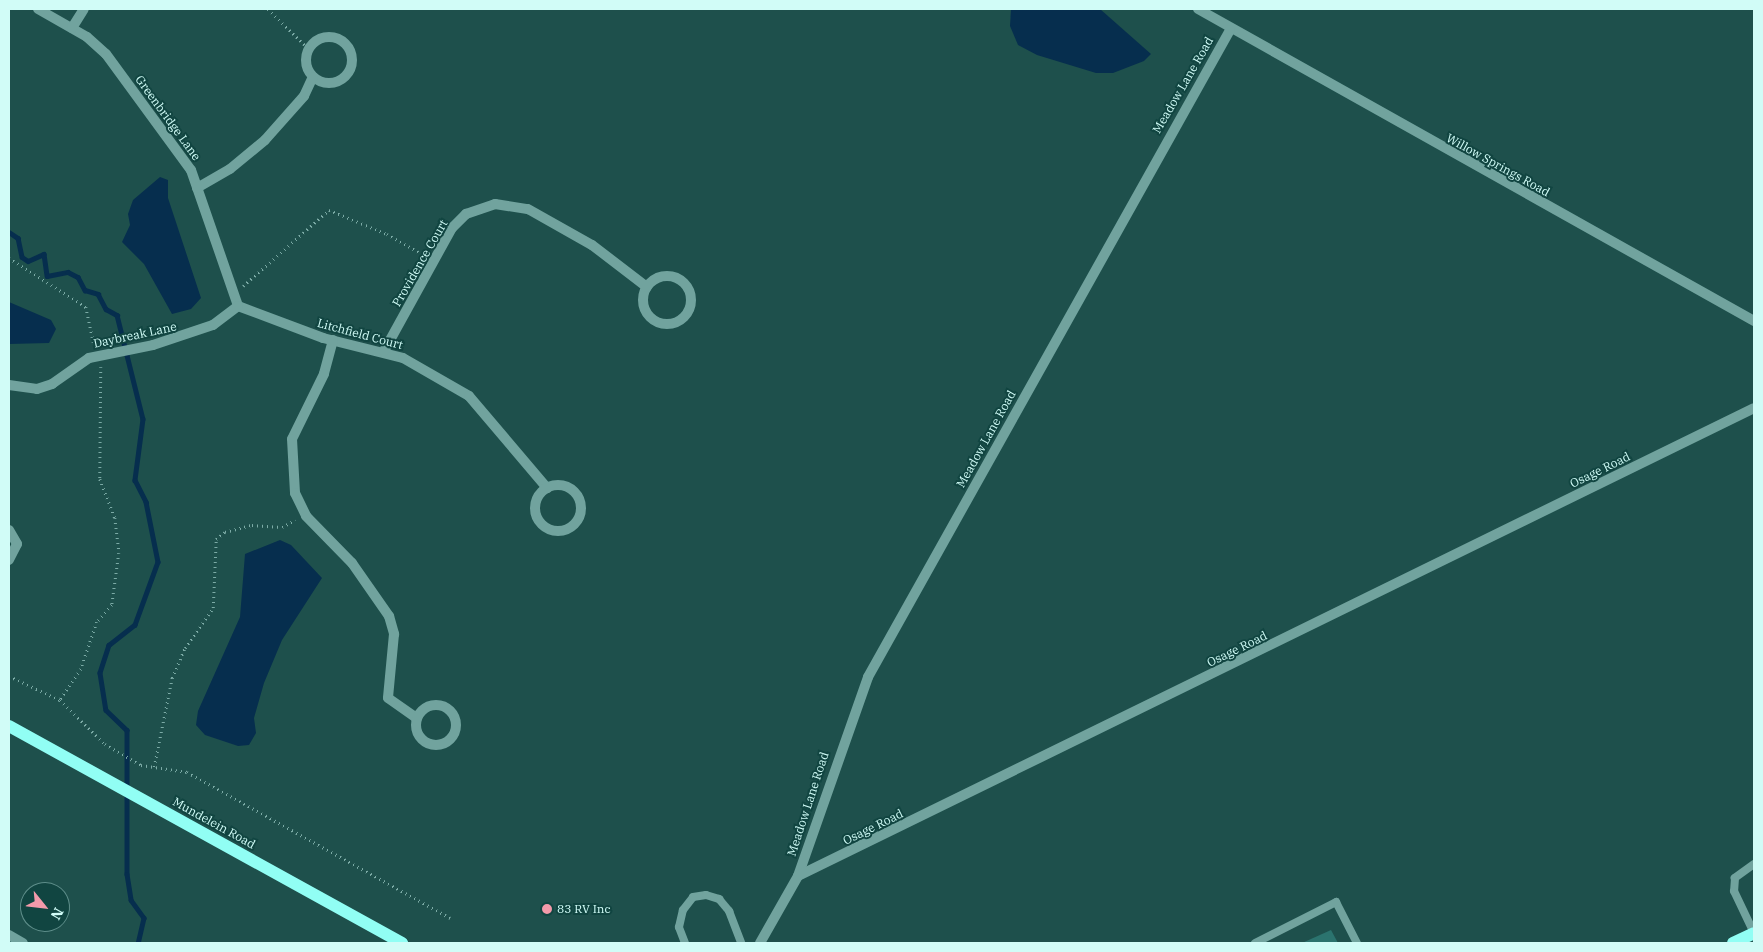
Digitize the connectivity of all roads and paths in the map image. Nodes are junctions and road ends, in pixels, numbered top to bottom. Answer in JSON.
{"nodes":[{"id":1,"x":38,"y":9,"type":"edge"},
{"id":2,"x":84,"y":9,"type":"edge"},
{"id":3,"x":268,"y":9,"type":"edge"},
{"id":4,"x":1198,"y":9,"type":"edge"},
{"id":5,"x":72,"y":28,"type":"junction"},
{"id":6,"x":1230,"y":30,"type":"junction"},
{"id":7,"x":309,"y":49,"type":"junction"},
{"id":8,"x":313,"y":77,"type":"junction"},
{"id":9,"x":197,"y":188,"type":"junction"},
{"id":10,"x":9,"y":258,"type":"edge"},
{"id":11,"x":434,"y":261,"type":"junction"},
{"id":12,"x":647,"y":287,"type":"junction"},
{"id":13,"x":233,"y":295,"type":"junction"},
{"id":14,"x":238,"y":306,"type":"junction"},
{"id":15,"x":1754,"y":321,"type":"edge"},
{"id":16,"x":333,"y":340,"type":"junction"},
{"id":17,"x":384,"y":351,"type":"junction"},
{"id":18,"x":95,"y":356,"type":"junction"},
{"id":19,"x":9,"y":385,"type":"edge"},
{"id":20,"x":1754,"y":408,"type":"edge"},
{"id":21,"x":547,"y":488,"type":"junction"},
{"id":22,"x":305,"y":515,"type":"junction"},
{"id":23,"x":9,"y":530,"type":"edge"},
{"id":24,"x":9,"y":560,"type":"edge"},
{"id":25,"x":9,"y":676,"type":"edge"},
{"id":26,"x":60,"y":700,"type":"junction"},
{"id":27,"x":417,"y":718,"type":"junction"},
{"id":28,"x":10,"y":727,"type":"edge"},
{"id":29,"x":154,"y":767,"type":"junction"},
{"id":30,"x":1754,"y":864,"type":"edge"},
{"id":31,"x":798,"y":876,"type":"junction"},
{"id":32,"x":450,"y":918,"type":"dead end"},
{"id":33,"x":1754,"y":933,"type":"edge"},
{"id":34,"x":9,"y":935,"type":"edge"},
{"id":35,"x":23,"y":943,"type":"edge"},
{"id":36,"x":402,"y":943,"type":"edge"},
{"id":37,"x":686,"y":943,"type":"edge"},
{"id":38,"x":742,"y":943,"type":"edge"},
{"id":39,"x":760,"y":943,"type":"edge"},
{"id":40,"x":1254,"y":943,"type":"edge"},
{"id":41,"x":1357,"y":943,"type":"edge"},
{"id":42,"x":1733,"y":943,"type":"edge"}],
"edges":[{"from":1,"to":5,"type":"street","name":"Greenbridge Lane"},
{"from":2,"to":5,"type":"street"},
{"from":3,"to":7,"type":"path"},
{"from":4,"to":6,"type":"street","name":"Willow Springs Road"},
{"from":5,"to":9,"type":"street","name":"Greenbridge Lane"},
{"from":6,"to":15,"type":"street","name":"Willow Springs Road"},
{"from":6,"to":31,"type":"street","name":"Meadow Lane Road"},
{"from":7,"to":8,"type":"street"},
{"from":7,"to":8,"type":"street"},
{"from":8,"to":9,"type":"street"},
{"from":9,"to":13,"type":"street","name":"Greenbridge Lane"},
{"from":10,"to":18,"type":"path"},
{"from":11,"to":12,"type":"street","name":"Providence Court"},
{"from":11,"to":13,"type":"path"},
{"from":11,"to":17,"type":"street","name":"Providence Court"},
{"from":12,"to":12,"type":"street"},
{"from":13,"to":14,"type":"street","name":"Greenbridge Lane"},
{"from":14,"to":16,"type":"street","name":"Litchfield Court"},
{"from":14,"to":18,"type":"street","name":"Daybreak Lane","bridge":true},
{"from":16,"to":17,"type":"street","name":"Litchfield Court"},
{"from":16,"to":22,"type":"street"},
{"from":17,"to":21,"type":"street","name":"Litchfield Court"},
{"from":18,"to":19,"type":"street","name":"Daybreak Lane"},
{"from":18,"to":26,"type":"path"},
{"from":20,"to":31,"type":"street","name":"Osage Road"},
{"from":21,"to":21,"type":"street"},
{"from":22,"to":27,"type":"street"},
{"from":22,"to":29,"type":"path"},
{"from":23,"to":24,"type":"street"},
{"from":25,"to":26,"type":"path"},
{"from":26,"to":29,"type":"path"},
{"from":27,"to":27,"type":"street"},
{"from":28,"to":36,"type":"main road","name":"Mundelein Road"},
{"from":29,"to":32,"type":"path"},
{"from":30,"to":33,"type":"lane"},
{"from":31,"to":39,"type":"street"},
{"from":33,"to":42,"type":"main road"},
{"from":34,"to":35,"type":"street"},
{"from":37,"to":38,"type":"lane"},
{"from":40,"to":41,"type":"lane"}]}
